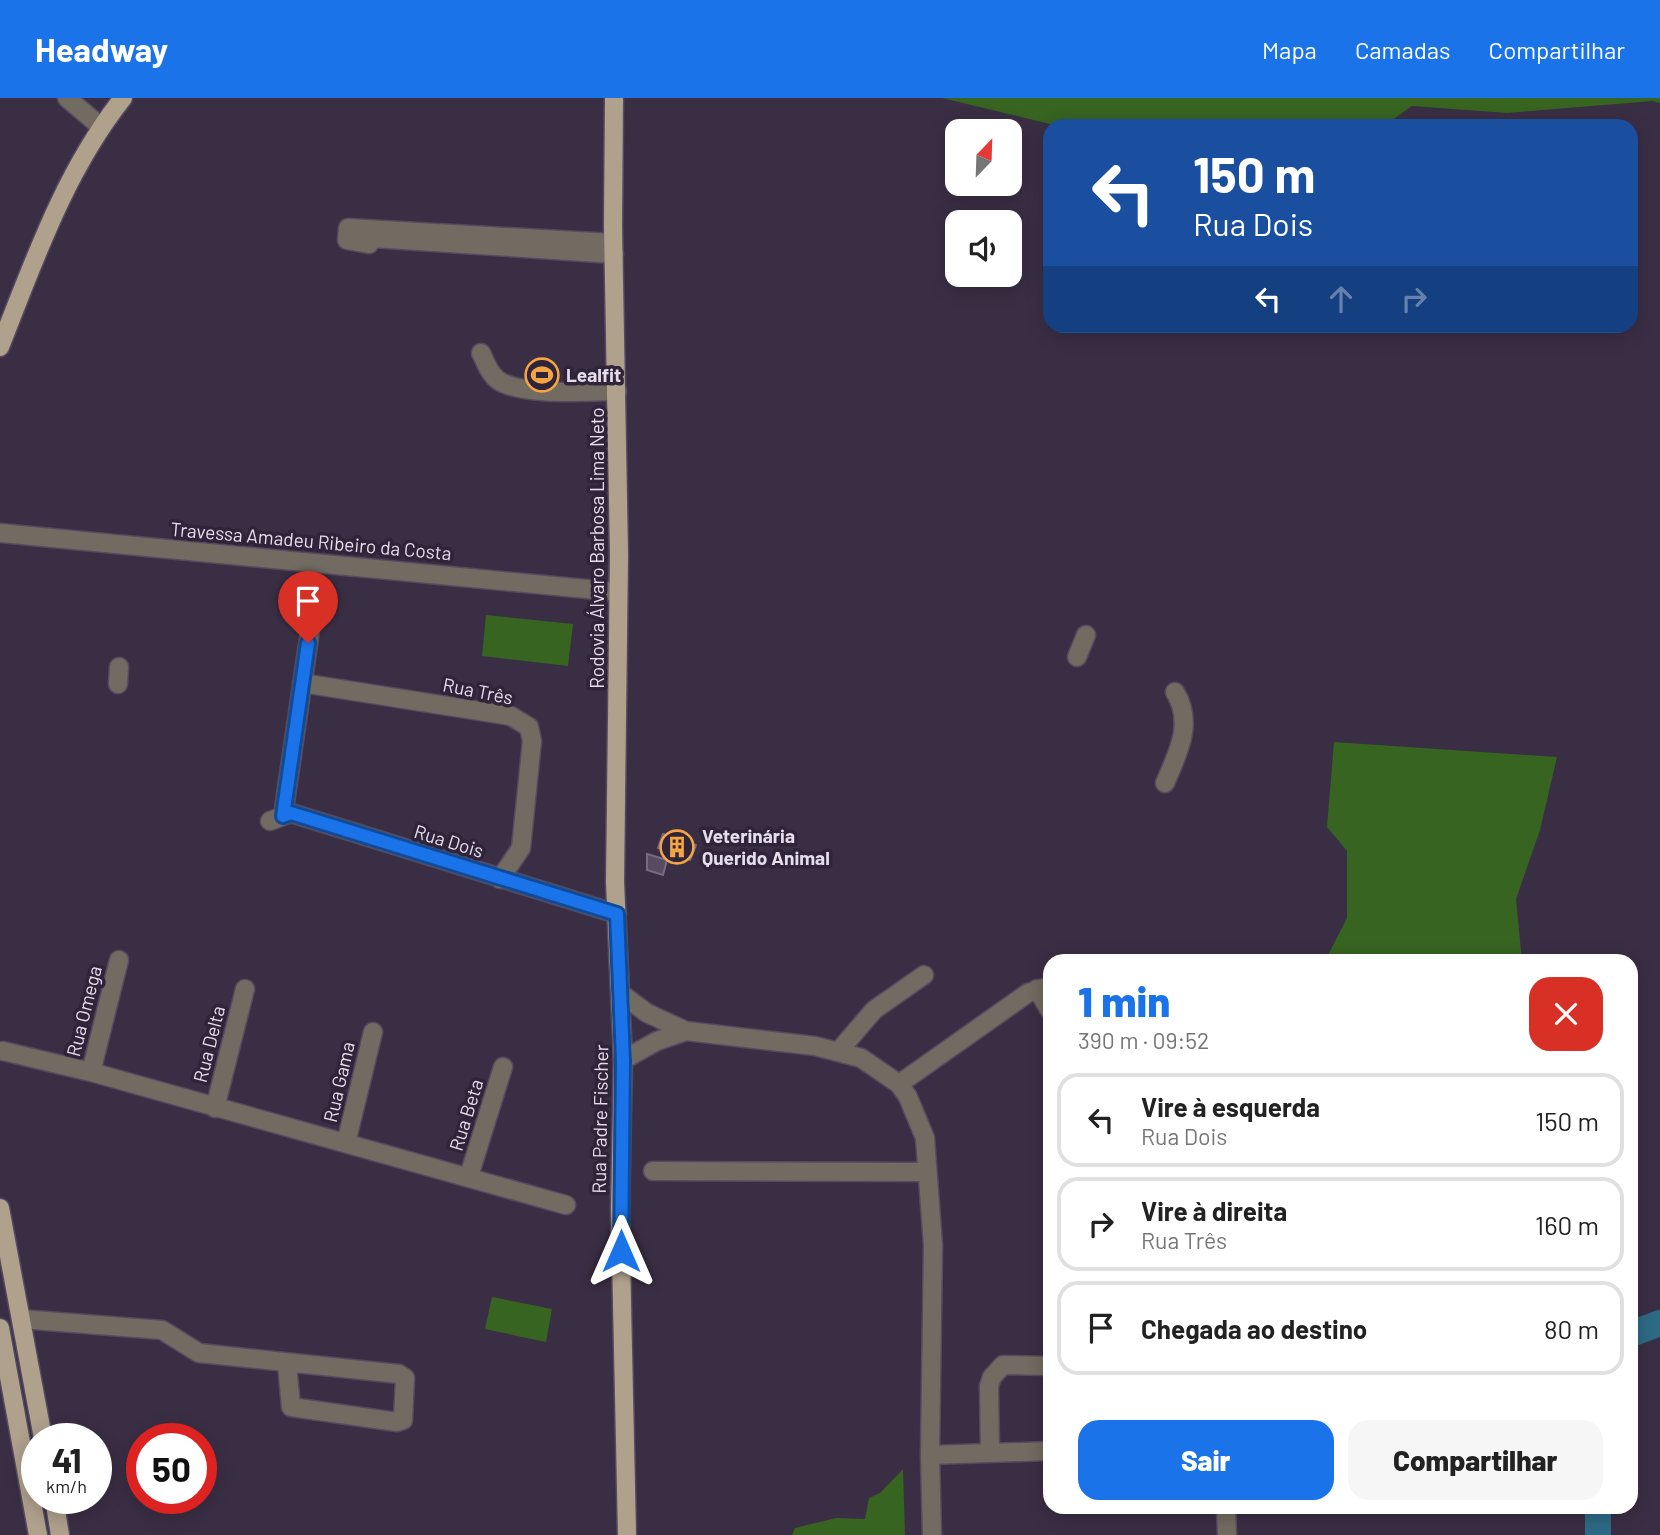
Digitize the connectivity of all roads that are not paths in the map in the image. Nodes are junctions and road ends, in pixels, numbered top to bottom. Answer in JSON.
{"nodes":[{"id":1,"x":67,"y":98,"type":"edge"},
{"id":2,"x":123,"y":98,"type":"edge"},
{"id":3,"x":614,"y":98,"type":"edge"},
{"id":4,"x":100,"y":126,"type":"junction"},
{"id":5,"x":614,"y":248,"type":"junction"},
{"id":6,"x":0,"y":346,"type":"edge"},
{"id":7,"x":481,"y":353,"type":"dead end"},
{"id":8,"x":617,"y":391,"type":"junction"},
{"id":9,"x":0,"y":533,"type":"edge"},
{"id":10,"x":618,"y":592,"type":"junction"},
{"id":11,"x":311,"y":624,"type":"dead end"},
{"id":12,"x":1086,"y":635,"type":"dead end"},
{"id":13,"x":1077,"y":657,"type":"dead end"},
{"id":14,"x":302,"y":684,"type":"junction"},
{"id":15,"x":1175,"y":692,"type":"dead end"},
{"id":16,"x":1166,"y":783,"type":"dead end"},
{"id":17,"x":500,"y":879,"type":"junction"},
{"id":18,"x":617,"y":914,"type":"junction"},
{"id":19,"x":119,"y":960,"type":"dead end"},
{"id":20,"x":924,"y":975,"type":"dead end"},
{"id":21,"x":1043,"y":988,"type":"edge"},
{"id":22,"x":244,"y":989,"type":"dead end"},
{"id":23,"x":620,"y":993,"type":"junction"},
{"id":24,"x":686,"y":1031,"type":"junction"},
{"id":25,"x":373,"y":1032,"type":"dead end"},
{"id":26,"x":3,"y":1051,"type":"dead end"},
{"id":27,"x":838,"y":1052,"type":"junction"},
{"id":28,"x":623,"y":1060,"type":"junction"},
{"id":29,"x":503,"y":1067,"type":"dead end"},
{"id":30,"x":91,"y":1072,"type":"junction"},
{"id":31,"x":899,"y":1084,"type":"junction"},
{"id":32,"x":215,"y":1108,"type":"junction"},
{"id":33,"x":346,"y":1143,"type":"junction"},
{"id":34,"x":653,"y":1171,"type":"dead end"},
{"id":35,"x":927,"y":1172,"type":"junction"},
{"id":36,"x":469,"y":1176,"type":"junction"},
{"id":37,"x":566,"y":1205,"type":"dead end"},
{"id":38,"x":0,"y":1208,"type":"edge"},
{"id":39,"x":21,"y":1319,"type":"junction"},
{"id":40,"x":0,"y":1328,"type":"edge"},
{"id":41,"x":287,"y":1364,"type":"junction"},
{"id":42,"x":1043,"y":1366,"type":"edge"},
{"id":43,"x":40,"y":1423,"type":"edge"},
{"id":44,"x":1043,"y":1451,"type":"edge"},
{"id":45,"x":990,"y":1453,"type":"junction"},
{"id":46,"x":930,"y":1455,"type":"junction"},
{"id":47,"x":1226,"y":1514,"type":"edge"},
{"id":48,"x":37,"y":1527,"type":"edge"},
{"id":49,"x":59,"y":1527,"type":"edge"},
{"id":50,"x":627,"y":1535,"type":"edge"},
{"id":51,"x":932,"y":1535,"type":"edge"},
{"id":52,"x":1227,"y":1535,"type":"edge"}],
"edges":[{"from":1,"to":4,"type":"street"},
{"from":2,"to":4,"type":"main road"},
{"from":3,"to":5,"type":"main road","name":"Rodovia Álvaro Barbosa Lima Neto"},
{"from":4,"to":6,"type":"main road"},
{"from":5,"to":5,"type":"street"},
{"from":5,"to":8,"type":"main road","name":"Rodovia Álvaro Barbosa Lima Neto"},
{"from":7,"to":8,"type":"street"},
{"from":8,"to":10,"type":"main road","name":"Rodovia Álvaro Barbosa Lima Neto"},
{"from":9,"to":10,"type":"street","name":"Travessa Amadeu Ribeiro da Costa"},
{"from":10,"to":18,"type":"main road","name":"Rodovia Álvaro Barbosa Lima Neto"},
{"from":11,"to":14,"type":"street"},
{"from":12,"to":13,"type":"street"},
{"from":14,"to":17,"type":"street","name":"Rua Dois"},
{"from":14,"to":17,"type":"street","name":"Rua Três"},
{"from":15,"to":16,"type":"street"},
{"from":17,"to":18,"type":"street","name":"Rua Dois"},
{"from":18,"to":23,"type":"main road","name":"Rua Padre Fischer"},
{"from":19,"to":30,"type":"street","name":"Rua Omega"},
{"from":20,"to":27,"type":"street"},
{"from":21,"to":31,"type":"street"},
{"from":22,"to":32,"type":"street","name":"Rua Delta"},
{"from":23,"to":24,"type":"street"},
{"from":23,"to":28,"type":"main road","name":"Rua Padre Fischer"},
{"from":24,"to":27,"type":"street"},
{"from":24,"to":28,"type":"street"},
{"from":25,"to":33,"type":"street","name":"Rua Gama"},
{"from":26,"to":30,"type":"street"},
{"from":27,"to":31,"type":"street"},
{"from":28,"to":50,"type":"main road","name":"Rua Padre Fischer"},
{"from":29,"to":36,"type":"street","name":"Rua Beta"},
{"from":30,"to":32,"type":"street"},
{"from":31,"to":35,"type":"street"},
{"from":32,"to":33,"type":"street"},
{"from":33,"to":36,"type":"street"},
{"from":34,"to":35,"type":"street"},
{"from":35,"to":46,"type":"street"},
{"from":36,"to":37,"type":"street"},
{"from":38,"to":39,"type":"main road"},
{"from":39,"to":41,"type":"street"},
{"from":39,"to":43,"type":"main road"},
{"from":40,"to":48,"type":"main road"},
{"from":41,"to":41,"type":"street"},
{"from":42,"to":45,"type":"street"},
{"from":44,"to":45,"type":"street"},
{"from":45,"to":46,"type":"street"},
{"from":46,"to":51,"type":"street"},
{"from":47,"to":52,"type":"street"},
{"from":48,"to":49,"type":"street"}]}
